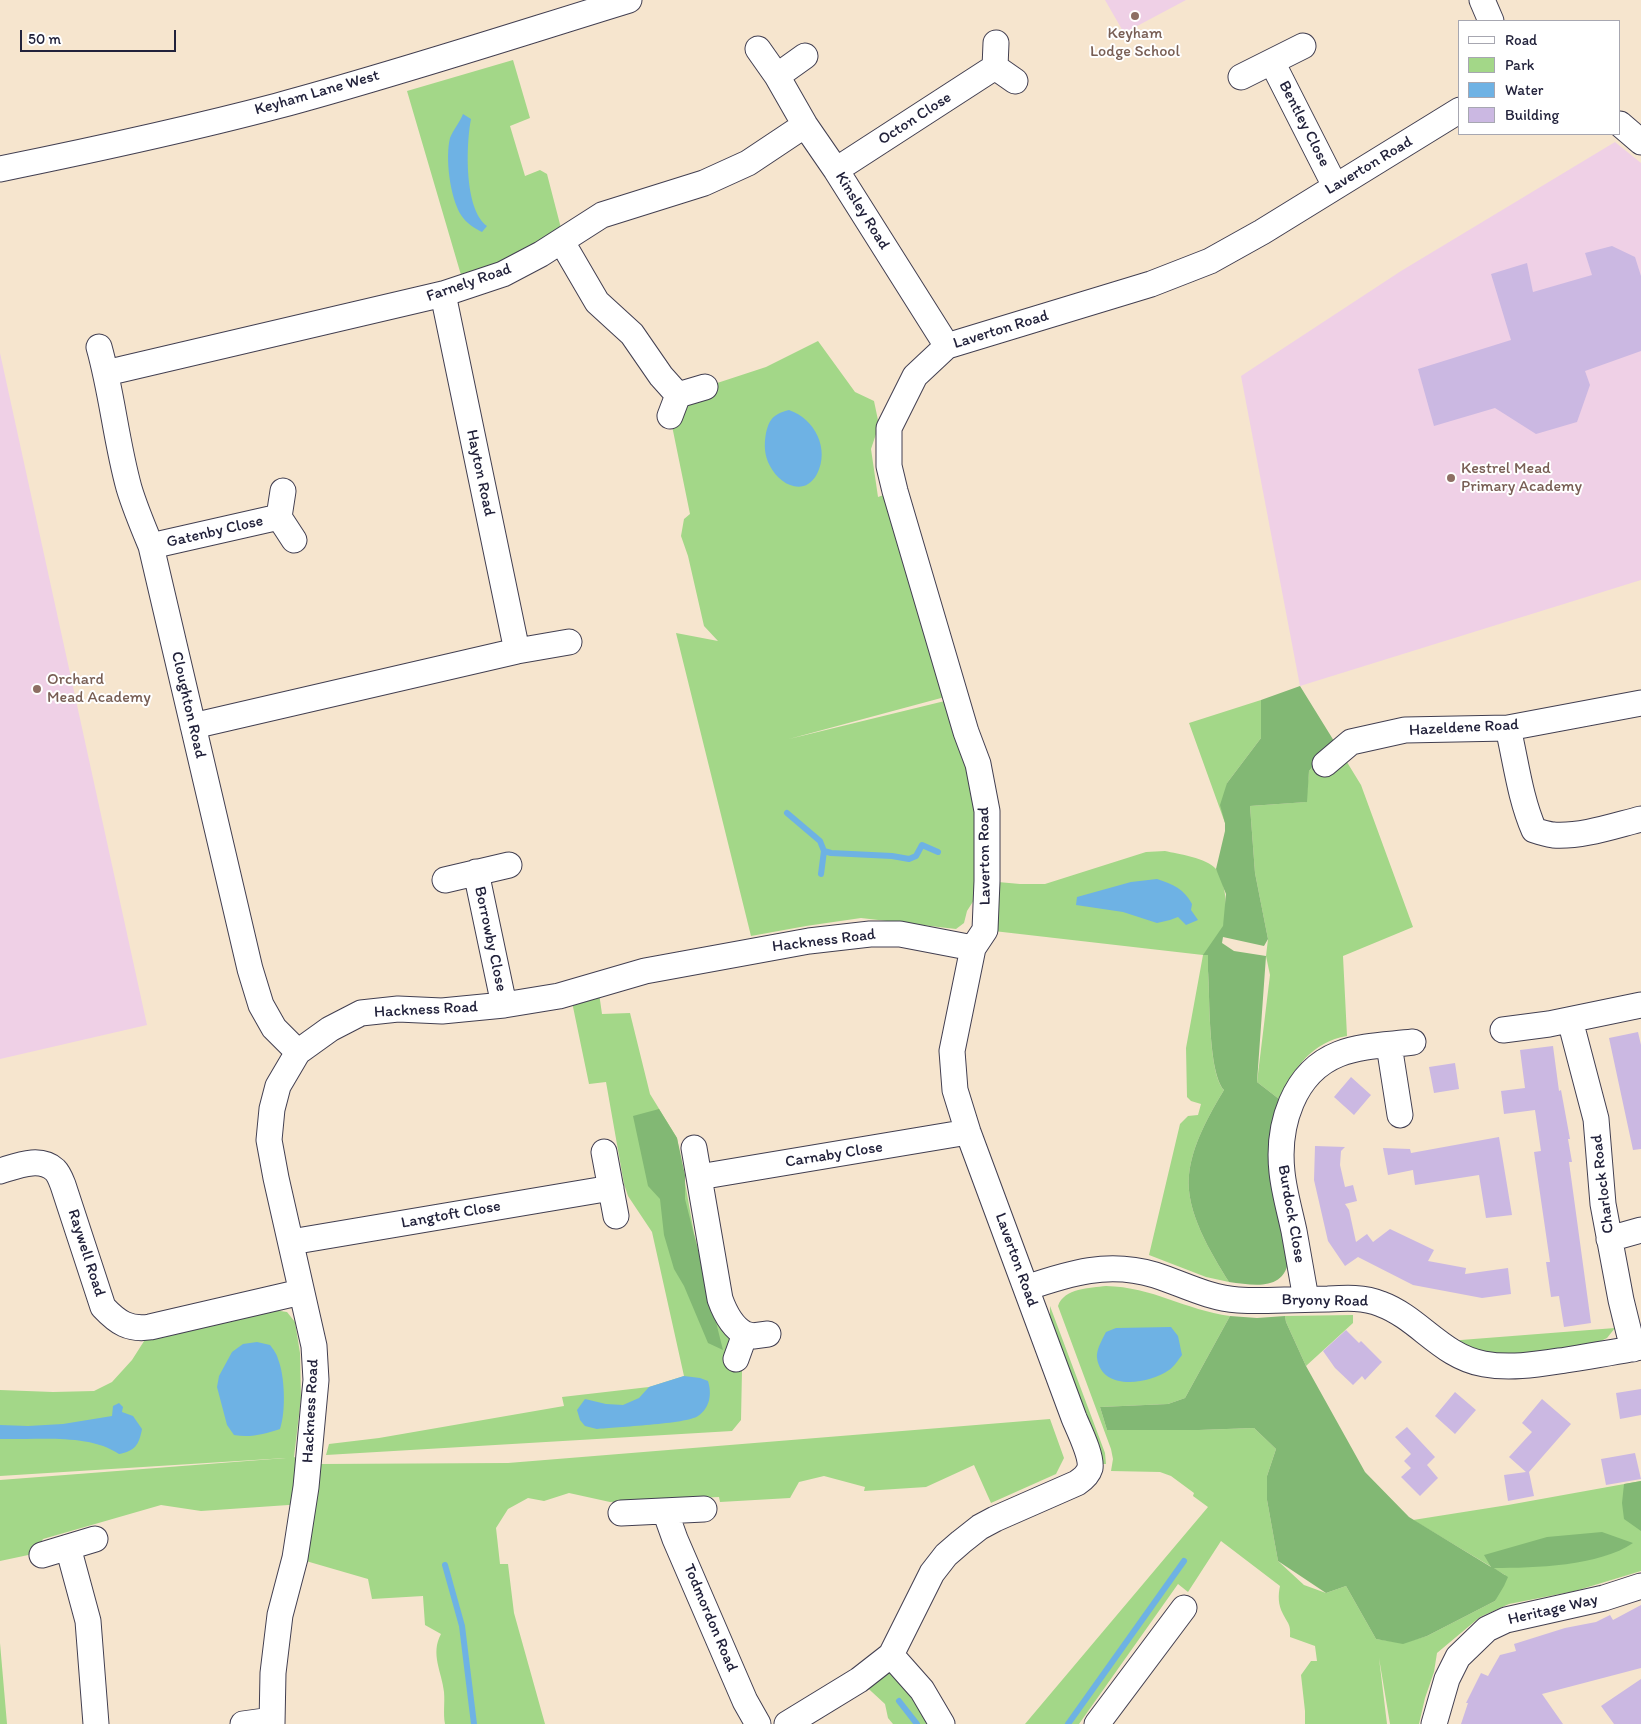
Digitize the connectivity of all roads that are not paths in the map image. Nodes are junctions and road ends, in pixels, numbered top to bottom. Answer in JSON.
{"nodes":[{"id":1,"x":629,"y":0,"type":"edge"},
{"id":2,"x":1482,"y":0,"type":"edge"},
{"id":3,"x":1491,"y":20,"type":"edge"},
{"id":4,"x":996,"y":43,"type":"dead end"},
{"id":5,"x":1303,"y":46,"type":"dead end"},
{"id":6,"x":758,"y":49,"type":"dead end"},
{"id":7,"x":805,"y":56,"type":"dead end"},
{"id":8,"x":1272,"y":62,"type":"junction"},
{"id":9,"x":777,"y":76,"type":"junction"},
{"id":10,"x":1241,"y":77,"type":"dead end"},
{"id":11,"x":1458,"y":111,"type":"edge"},
{"id":12,"x":1621,"y":125,"type":"edge"},
{"id":13,"x":805,"y":126,"type":"junction"},
{"id":14,"x":1641,"y":142,"type":"edge"},
{"id":15,"x":0,"y":169,"type":"edge"},
{"id":16,"x":836,"y":170,"type":"junction"},
{"id":17,"x":1335,"y":186,"type":"junction"},
{"id":18,"x":562,"y":242,"type":"junction"},
{"id":19,"x":443,"y":294,"type":"junction"},
{"id":20,"x":947,"y":346,"type":"junction"},
{"id":21,"x":99,"y":347,"type":"dead end"},
{"id":22,"x":106,"y":373,"type":"junction"},
{"id":23,"x":705,"y":387,"type":"dead end"},
{"id":24,"x":283,"y":491,"type":"dead end"},
{"id":25,"x":279,"y":518,"type":"junction"},
{"id":26,"x":294,"y":540,"type":"dead end"},
{"id":27,"x":151,"y":546,"type":"junction"},
{"id":28,"x":569,"y":642,"type":"dead end"},
{"id":29,"x":517,"y":651,"type":"junction"},
{"id":30,"x":1641,"y":703,"type":"edge"},
{"id":31,"x":193,"y":726,"type":"junction"},
{"id":32,"x":1508,"y":728,"type":"junction"},
{"id":33,"x":1325,"y":764,"type":"dead end"},
{"id":34,"x":1641,"y":819,"type":"edge"},
{"id":35,"x":509,"y":865,"type":"dead end"},
{"id":36,"x":476,"y":872,"type":"junction"},
{"id":37,"x":445,"y":880,"type":"dead end"},
{"id":38,"x":973,"y":948,"type":"junction"},
{"id":39,"x":504,"y":1005,"type":"junction"},
{"id":40,"x":1641,"y":1005,"type":"edge"},
{"id":41,"x":1570,"y":1020,"type":"junction"},
{"id":42,"x":1503,"y":1030,"type":"dead end"},
{"id":43,"x":1414,"y":1042,"type":"dead end"},
{"id":44,"x":1389,"y":1045,"type":"junction"},
{"id":45,"x":298,"y":1052,"type":"junction"},
{"id":46,"x":1400,"y":1115,"type":"dead end"},
{"id":47,"x":968,"y":1132,"type":"junction"},
{"id":48,"x":694,"y":1148,"type":"dead end"},
{"id":49,"x":604,"y":1152,"type":"dead end"},
{"id":50,"x":0,"y":1171,"type":"edge"},
{"id":51,"x":699,"y":1177,"type":"junction"},
{"id":52,"x":611,"y":1188,"type":"junction"},
{"id":53,"x":616,"y":1216,"type":"dead end"},
{"id":54,"x":1641,"y":1230,"type":"edge"},
{"id":55,"x":1609,"y":1239,"type":"junction"},
{"id":56,"x":291,"y":1242,"type":"junction"},
{"id":57,"x":1026,"y":1288,"type":"junction"},
{"id":58,"x":301,"y":1292,"type":"junction"},
{"id":59,"x":1306,"y":1299,"type":"junction"},
{"id":60,"x":1637,"y":1348,"type":"edge"},
{"id":61,"x":736,"y":1359,"type":"dead end"},
{"id":62,"x":704,"y":1509,"type":"dead end"},
{"id":63,"x":665,"y":1511,"type":"junction"},
{"id":64,"x":621,"y":1514,"type":"dead end"},
{"id":65,"x":95,"y":1539,"type":"dead end"},
{"id":66,"x":68,"y":1547,"type":"junction"},
{"id":67,"x":42,"y":1555,"type":"dead end"},
{"id":68,"x":1641,"y":1586,"type":"edge"},
{"id":69,"x":1184,"y":1608,"type":"dead end"},
{"id":70,"x":891,"y":1655,"type":"junction"},
{"id":71,"x":272,"y":1722,"type":"edge"},
{"id":72,"x":96,"y":1724,"type":"edge"},
{"id":73,"x":243,"y":1724,"type":"edge"},
{"id":74,"x":758,"y":1724,"type":"edge"},
{"id":75,"x":787,"y":1724,"type":"edge"},
{"id":76,"x":942,"y":1724,"type":"edge"},
{"id":77,"x":1097,"y":1724,"type":"edge"},
{"id":78,"x":1434,"y":1724,"type":"edge"}],
"edges":[{"from":1,"to":15,"type":"street","name":"Keyham Lane West"},
{"from":2,"to":3,"type":"street"},
{"from":4,"to":16,"type":"street","name":"Octon Close"},
{"from":5,"to":8,"type":"street","name":"Bentley Close"},
{"from":6,"to":9,"type":"street","name":"Kinsley Road"},
{"from":7,"to":9,"type":"street"},
{"from":8,"to":10,"type":"street","name":"Bentley Close"},
{"from":8,"to":17,"type":"street","name":"Bentley Close"},
{"from":9,"to":13,"type":"street","name":"Kinsley Road"},
{"from":11,"to":17,"type":"street","name":"Laverton Road"},
{"from":12,"to":14,"type":"street"},
{"from":13,"to":16,"type":"street","name":"Kinsley Road"},
{"from":13,"to":18,"type":"street","name":"Farnely Road"},
{"from":16,"to":20,"type":"street","name":"Kinsley Road"},
{"from":17,"to":20,"type":"street","name":"Laverton Road"},
{"from":18,"to":19,"type":"street","name":"Farnely Road"},
{"from":18,"to":23,"type":"street"},
{"from":19,"to":22,"type":"street","name":"Farnely Road"},
{"from":19,"to":29,"type":"street","name":"Hayton Road"},
{"from":20,"to":38,"type":"street","name":"Laverton Road"},
{"from":21,"to":22,"type":"street","name":"Cloughton Road"},
{"from":22,"to":27,"type":"street","name":"Cloughton Road"},
{"from":24,"to":25,"type":"street","name":"Gatenby Close"},
{"from":25,"to":26,"type":"street","name":"Gatenby Close"},
{"from":25,"to":27,"type":"street","name":"Gatenby Close"},
{"from":27,"to":31,"type":"street","name":"Cloughton Road"},
{"from":28,"to":29,"type":"street"},
{"from":29,"to":31,"type":"street"},
{"from":30,"to":32,"type":"street","name":"Hazeldene Road"},
{"from":31,"to":45,"type":"street","name":"Cloughton Road"},
{"from":32,"to":33,"type":"street","name":"Hazeldene Road"},
{"from":32,"to":34,"type":"street"},
{"from":35,"to":36,"type":"street","name":"Borrowby Close"},
{"from":36,"to":37,"type":"street","name":"Borrowby Close"},
{"from":36,"to":39,"type":"street","name":"Borrowby Close"},
{"from":38,"to":39,"type":"street","name":"Hackness Road"},
{"from":38,"to":47,"type":"street","name":"Laverton Road"},
{"from":39,"to":45,"type":"street","name":"Hackness Road"},
{"from":40,"to":41,"type":"street"},
{"from":41,"to":42,"type":"street"},
{"from":41,"to":55,"type":"street","name":"Charlock Road"},
{"from":43,"to":44,"type":"street","name":"Burdock Close"},
{"from":44,"to":46,"type":"street"},
{"from":44,"to":59,"type":"street","name":"Burdock Close"},
{"from":45,"to":56,"type":"street","name":"Hackness Road"},
{"from":47,"to":51,"type":"street","name":"Carnaby Close"},
{"from":47,"to":57,"type":"street","name":"Laverton Road"},
{"from":48,"to":51,"type":"street"},
{"from":49,"to":52,"type":"street"},
{"from":50,"to":58,"type":"street","name":"Raywell Road"},
{"from":51,"to":61,"type":"street"},
{"from":52,"to":53,"type":"street"},
{"from":52,"to":56,"type":"street","name":"Langtoft Close"},
{"from":54,"to":55,"type":"street"},
{"from":55,"to":60,"type":"street","name":"Charlock Road"},
{"from":56,"to":58,"type":"street","name":"Hackness Road"},
{"from":57,"to":59,"type":"street","name":"Bryony Road"},
{"from":57,"to":70,"type":"street","name":"Laverton Road"},
{"from":58,"to":71,"type":"street","name":"Hackness Road"},
{"from":59,"to":60,"type":"street","name":"Bryony Road"},
{"from":62,"to":63,"type":"street"},
{"from":63,"to":64,"type":"street"},
{"from":63,"to":74,"type":"street","name":"Todmordon Road"},
{"from":65,"to":66,"type":"street"},
{"from":66,"to":67,"type":"street"},
{"from":66,"to":72,"type":"street"},
{"from":68,"to":78,"type":"street","name":"Heritage Way"},
{"from":69,"to":77,"type":"street"},
{"from":70,"to":75,"type":"street","name":"Laverton Road"},
{"from":70,"to":76,"type":"street"},
{"from":71,"to":73,"type":"street"}]}
